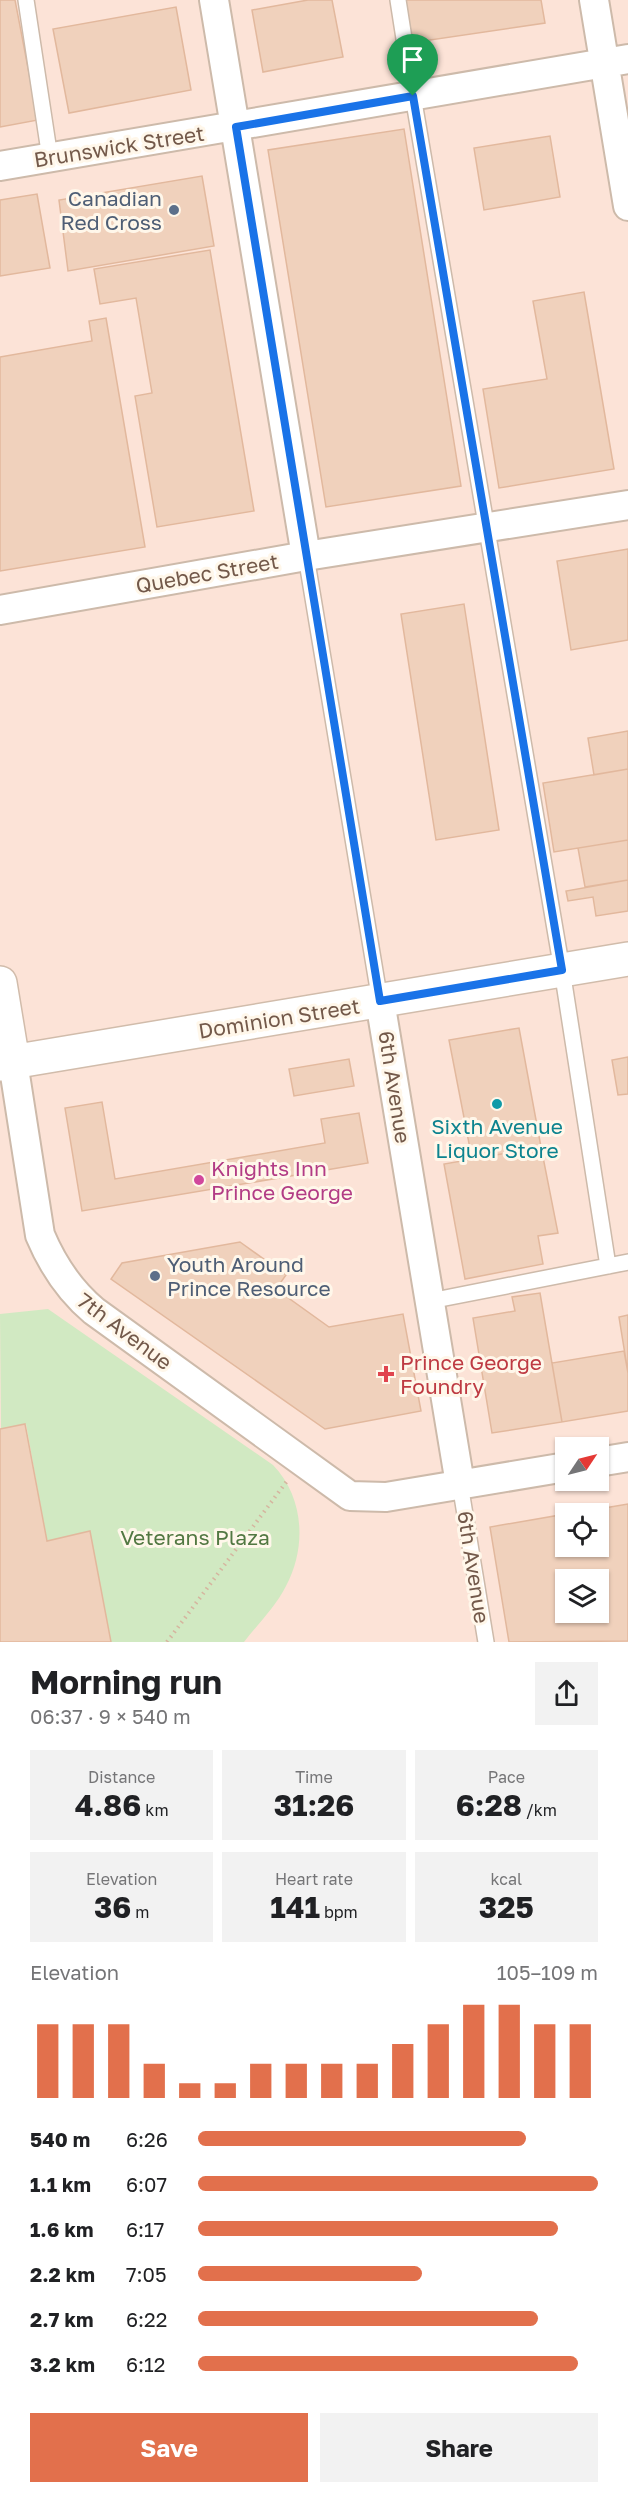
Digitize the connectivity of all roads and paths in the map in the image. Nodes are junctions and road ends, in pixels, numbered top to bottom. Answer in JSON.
{"nodes":[{"id":1,"x":26,"y":0,"type":"edge"},
{"id":2,"x":214,"y":0,"type":"edge"},
{"id":3,"x":398,"y":0,"type":"edge"},
{"id":4,"x":594,"y":0,"type":"edge"},
{"id":5,"x":616,"y":61,"type":"edge"},
{"id":6,"x":413,"y":96,"type":"junction"},
{"id":7,"x":236,"y":127,"type":"junction"},
{"id":8,"x":50,"y":158,"type":"junction"},
{"id":9,"x":0,"y":166,"type":"edge"},
{"id":10,"x":628,"y":206,"type":"edge"},
{"id":11,"x":628,"y":505,"type":"edge"},
{"id":12,"x":487,"y":527,"type":"junction"},
{"id":13,"x":306,"y":556,"type":"junction"},
{"id":14,"x":0,"y":610,"type":"edge"},
{"id":15,"x":628,"y":959,"type":"edge"},
{"id":16,"x":562,"y":970,"type":"junction"},
{"id":17,"x":0,"y":983,"type":"edge"},
{"id":18,"x":380,"y":1001,"type":"junction"},
{"id":19,"x":7,"y":1063,"type":"edge"},
{"id":20,"x":628,"y":1262,"type":"edge"},
{"id":21,"x":608,"y":1266,"type":"junction"},
{"id":22,"x":430,"y":1301,"type":"junction"},
{"id":23,"x":628,"y":1457,"type":"edge"},
{"id":24,"x":609,"y":1460,"type":"edge"},
{"id":25,"x":302,"y":1461,"type":"junction"},
{"id":26,"x":555,"y":1469,"type":"edge"},
{"id":27,"x":460,"y":1484,"type":"junction"},
{"id":28,"x":167,"y":1642,"type":"edge"},
{"id":29,"x":486,"y":1642,"type":"edge"}],
"edges":[{"from":1,"to":8,"type":"lane"},
{"from":2,"to":7,"type":"street","name":"6th Avenue"},
{"from":3,"to":6,"type":"lane"},
{"from":4,"to":5,"type":"street"},
{"from":5,"to":6,"type":"street","name":"Brunswick Street"},
{"from":5,"to":10,"type":"street"},
{"from":6,"to":7,"type":"street","name":"Brunswick Street"},
{"from":6,"to":12,"type":"lane"},
{"from":7,"to":8,"type":"street","name":"Brunswick Street"},
{"from":7,"to":13,"type":"street","name":"6th Avenue"},
{"from":8,"to":9,"type":"street","name":"Brunswick Street"},
{"from":11,"to":12,"type":"street","name":"Quebec Street"},
{"from":12,"to":13,"type":"street","name":"Quebec Street"},
{"from":12,"to":16,"type":"lane"},
{"from":13,"to":14,"type":"street","name":"Quebec Street"},
{"from":13,"to":18,"type":"lane","name":"6th Avenue"},
{"from":15,"to":16,"type":"main road","name":"Dominion Street"},
{"from":16,"to":18,"type":"main road","name":"Dominion Street"},
{"from":16,"to":21,"type":"lane"},
{"from":17,"to":19,"type":"main road","name":"7th Avenue"},
{"from":18,"to":19,"type":"main road","name":"Dominion Street"},
{"from":18,"to":22,"type":"street","name":"6th Avenue"},
{"from":19,"to":25,"type":"street","name":"7th Avenue"},
{"from":20,"to":21,"type":"lane"},
{"from":21,"to":22,"type":"lane"},
{"from":22,"to":27,"type":"street","name":"6th Avenue"},
{"from":23,"to":24,"type":"street"},
{"from":25,"to":27,"type":"street","name":"7th Avenue"},
{"from":25,"to":28,"type":"path"},
{"from":26,"to":27,"type":"street","name":"7th Avenue"},
{"from":27,"to":29,"type":"lane","name":"6th Avenue"}]}
